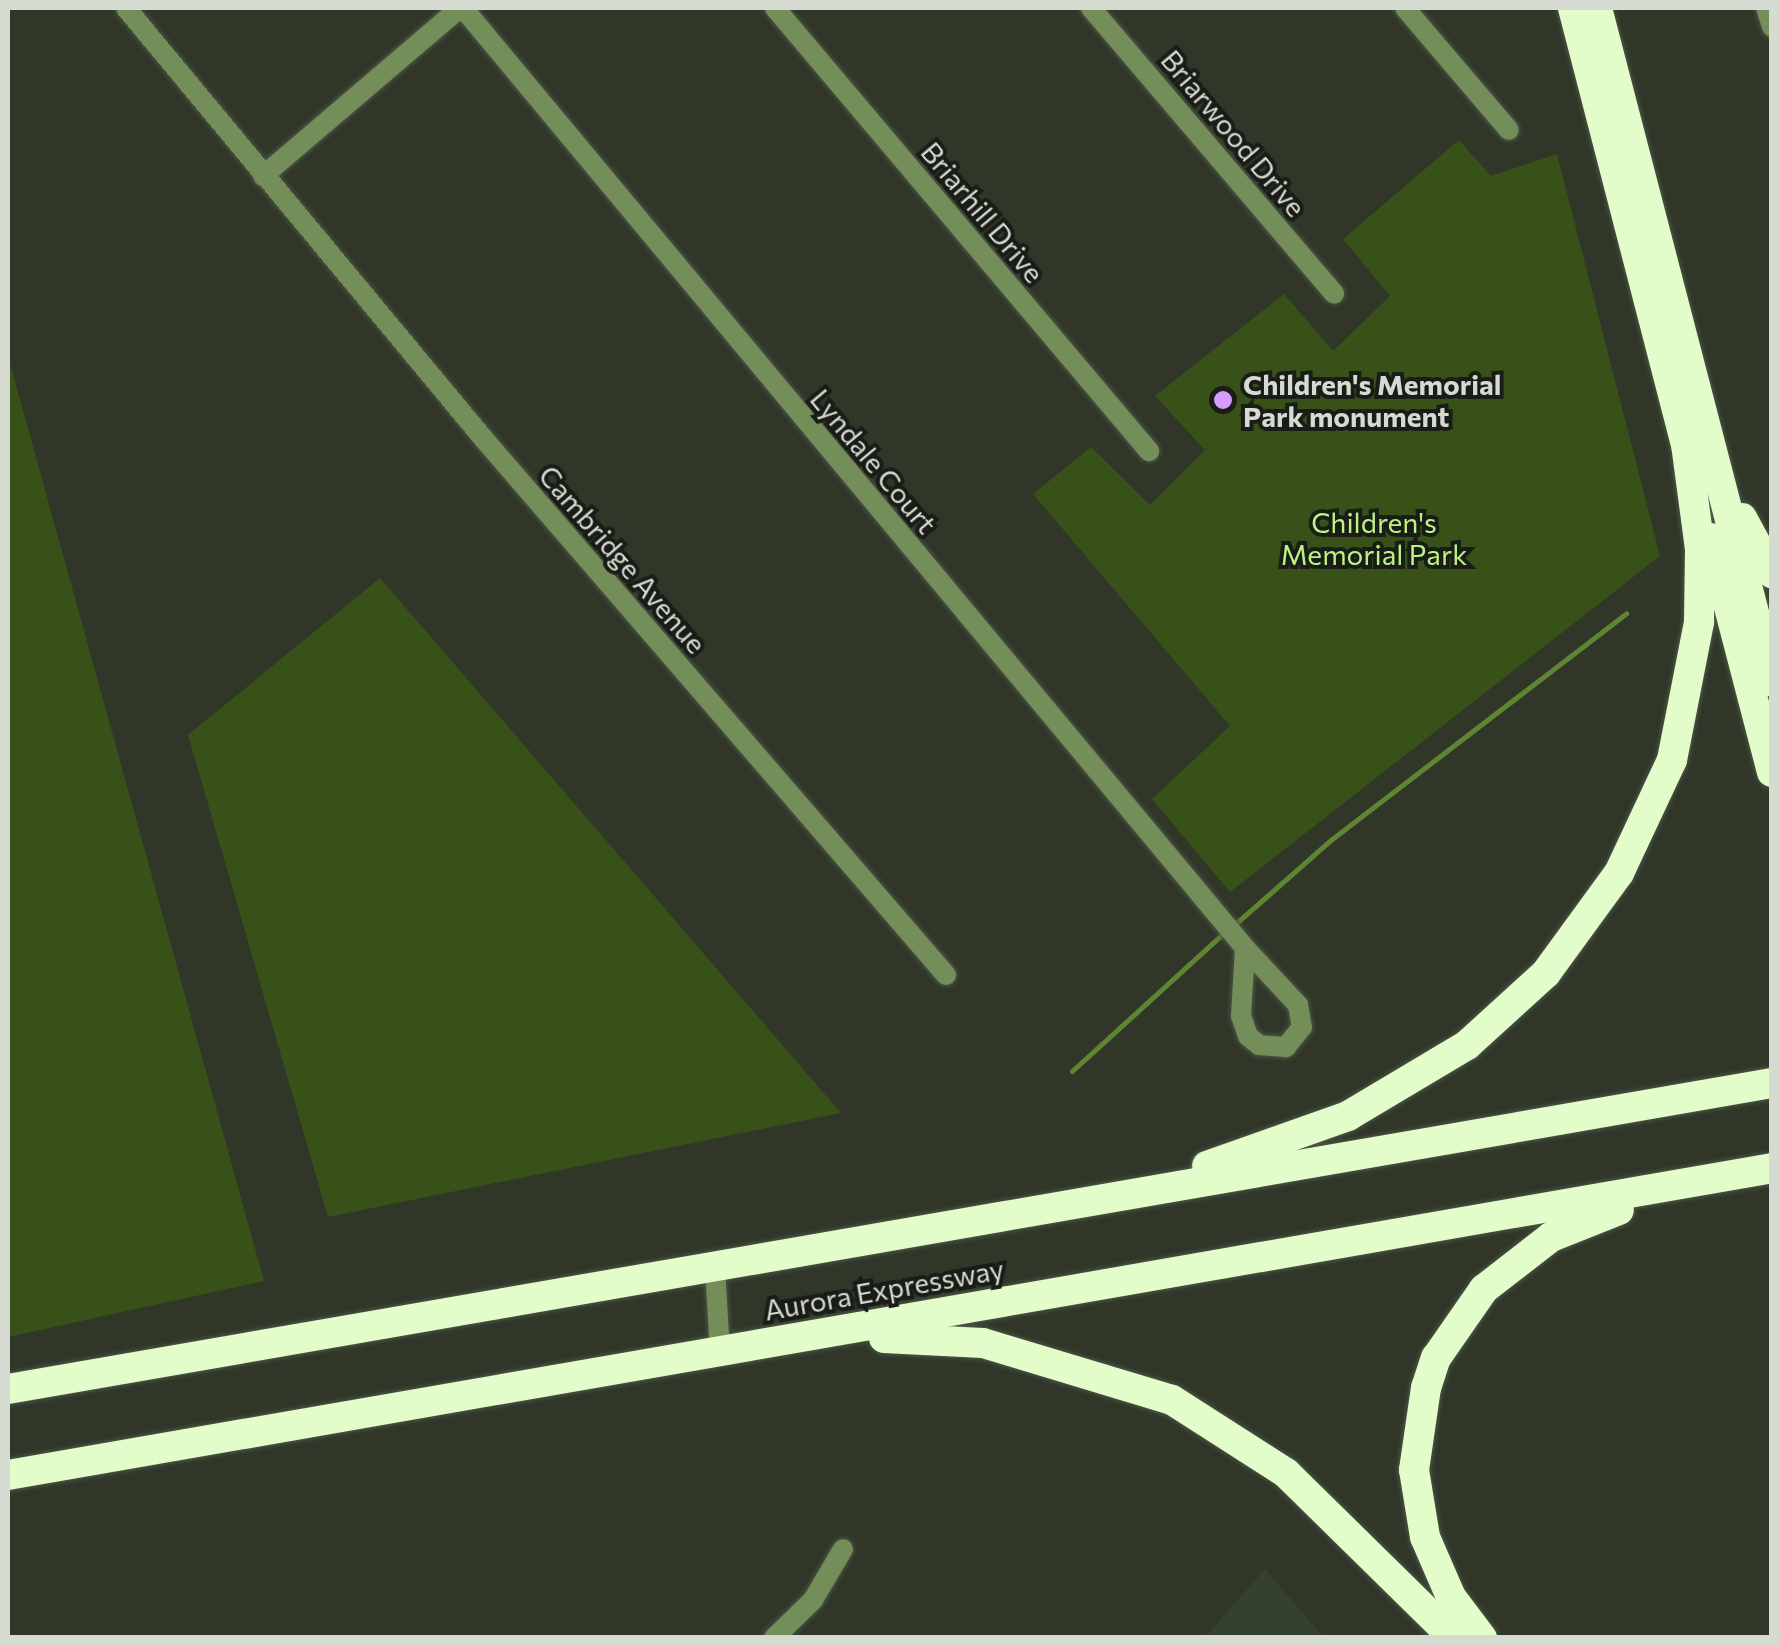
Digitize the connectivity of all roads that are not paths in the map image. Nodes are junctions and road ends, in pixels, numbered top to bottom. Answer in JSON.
{"nodes":[{"id":1,"x":126,"y":8,"type":"edge"},
{"id":2,"x":462,"y":8,"type":"edge"},
{"id":3,"x":775,"y":8,"type":"edge"},
{"id":4,"x":1092,"y":8,"type":"edge"},
{"id":5,"x":1405,"y":8,"type":"edge"},
{"id":6,"x":1573,"y":8,"type":"edge"},
{"id":7,"x":1597,"y":8,"type":"edge"},
{"id":8,"x":1766,"y":8,"type":"edge"},
{"id":9,"x":1772,"y":27,"type":"edge"},
{"id":10,"x":1510,"y":130,"type":"dead end"},
{"id":11,"x":263,"y":176,"type":"junction"},
{"id":12,"x":1334,"y":294,"type":"dead end"},
{"id":13,"x":1696,"y":431,"type":"junction"},
{"id":14,"x":1149,"y":451,"type":"dead end"},
{"id":15,"x":1772,"y":572,"type":"edge"},
{"id":16,"x":1772,"y":682,"type":"edge"},
{"id":17,"x":1772,"y":772,"type":"edge"},
{"id":18,"x":1245,"y":948,"type":"junction"},
{"id":19,"x":946,"y":975,"type":"dead end"},
{"id":20,"x":1772,"y":1083,"type":"edge"},
{"id":21,"x":1772,"y":1168,"type":"edge"},
{"id":22,"x":1725,"y":1175,"type":"junction"},
{"id":23,"x":1125,"y":1195,"type":"junction"},
{"id":24,"x":715,"y":1268,"type":"junction"},
{"id":25,"x":751,"y":1345,"type":"junction"},
{"id":26,"x":720,"y":1351,"type":"junction"},
{"id":27,"x":8,"y":1389,"type":"edge"},
{"id":28,"x":8,"y":1474,"type":"edge"},
{"id":29,"x":843,"y":1549,"type":"dead end"},
{"id":30,"x":774,"y":1638,"type":"edge"},
{"id":31,"x":1454,"y":1638,"type":"edge"},
{"id":32,"x":1482,"y":1638,"type":"edge"}],
"edges":[{"from":1,"to":11,"type":"street","name":"Cambridge Avenue"},
{"from":2,"to":11,"type":"street"},
{"from":2,"to":18,"type":"street","name":"Lyndale Court"},
{"from":3,"to":14,"type":"street","name":"Briarhill Drive"},
{"from":4,"to":12,"type":"street","name":"Briarwood Drive"},
{"from":5,"to":10,"type":"street"},
{"from":6,"to":13,"type":"highway"},
{"from":7,"to":13,"type":"highway"},
{"from":8,"to":9,"type":"street"},
{"from":11,"to":19,"type":"street","name":"Cambridge Avenue"},
{"from":13,"to":15,"type":"highway"},
{"from":13,"to":16,"type":"highway"},
{"from":13,"to":17,"type":"highway"},
{"from":13,"to":23,"type":"highway"},
{"from":18,"to":18,"type":"street","name":"Lyndale Court"},
{"from":20,"to":23,"type":"highway","name":"Aurora Expressway"},
{"from":21,"to":22,"type":"highway","name":"Aurora Expressway"},
{"from":22,"to":25,"type":"highway","name":"Aurora Expressway"},
{"from":22,"to":32,"type":"highway"},
{"from":23,"to":24,"type":"highway","name":"Aurora Expressway"},
{"from":24,"to":26,"type":"street"},
{"from":24,"to":27,"type":"highway","name":"Aurora Expressway"},
{"from":25,"to":26,"type":"highway","name":"Aurora Expressway"},
{"from":25,"to":31,"type":"highway"},
{"from":26,"to":28,"type":"highway","name":"Aurora Expressway"},
{"from":29,"to":30,"type":"street"}]}
